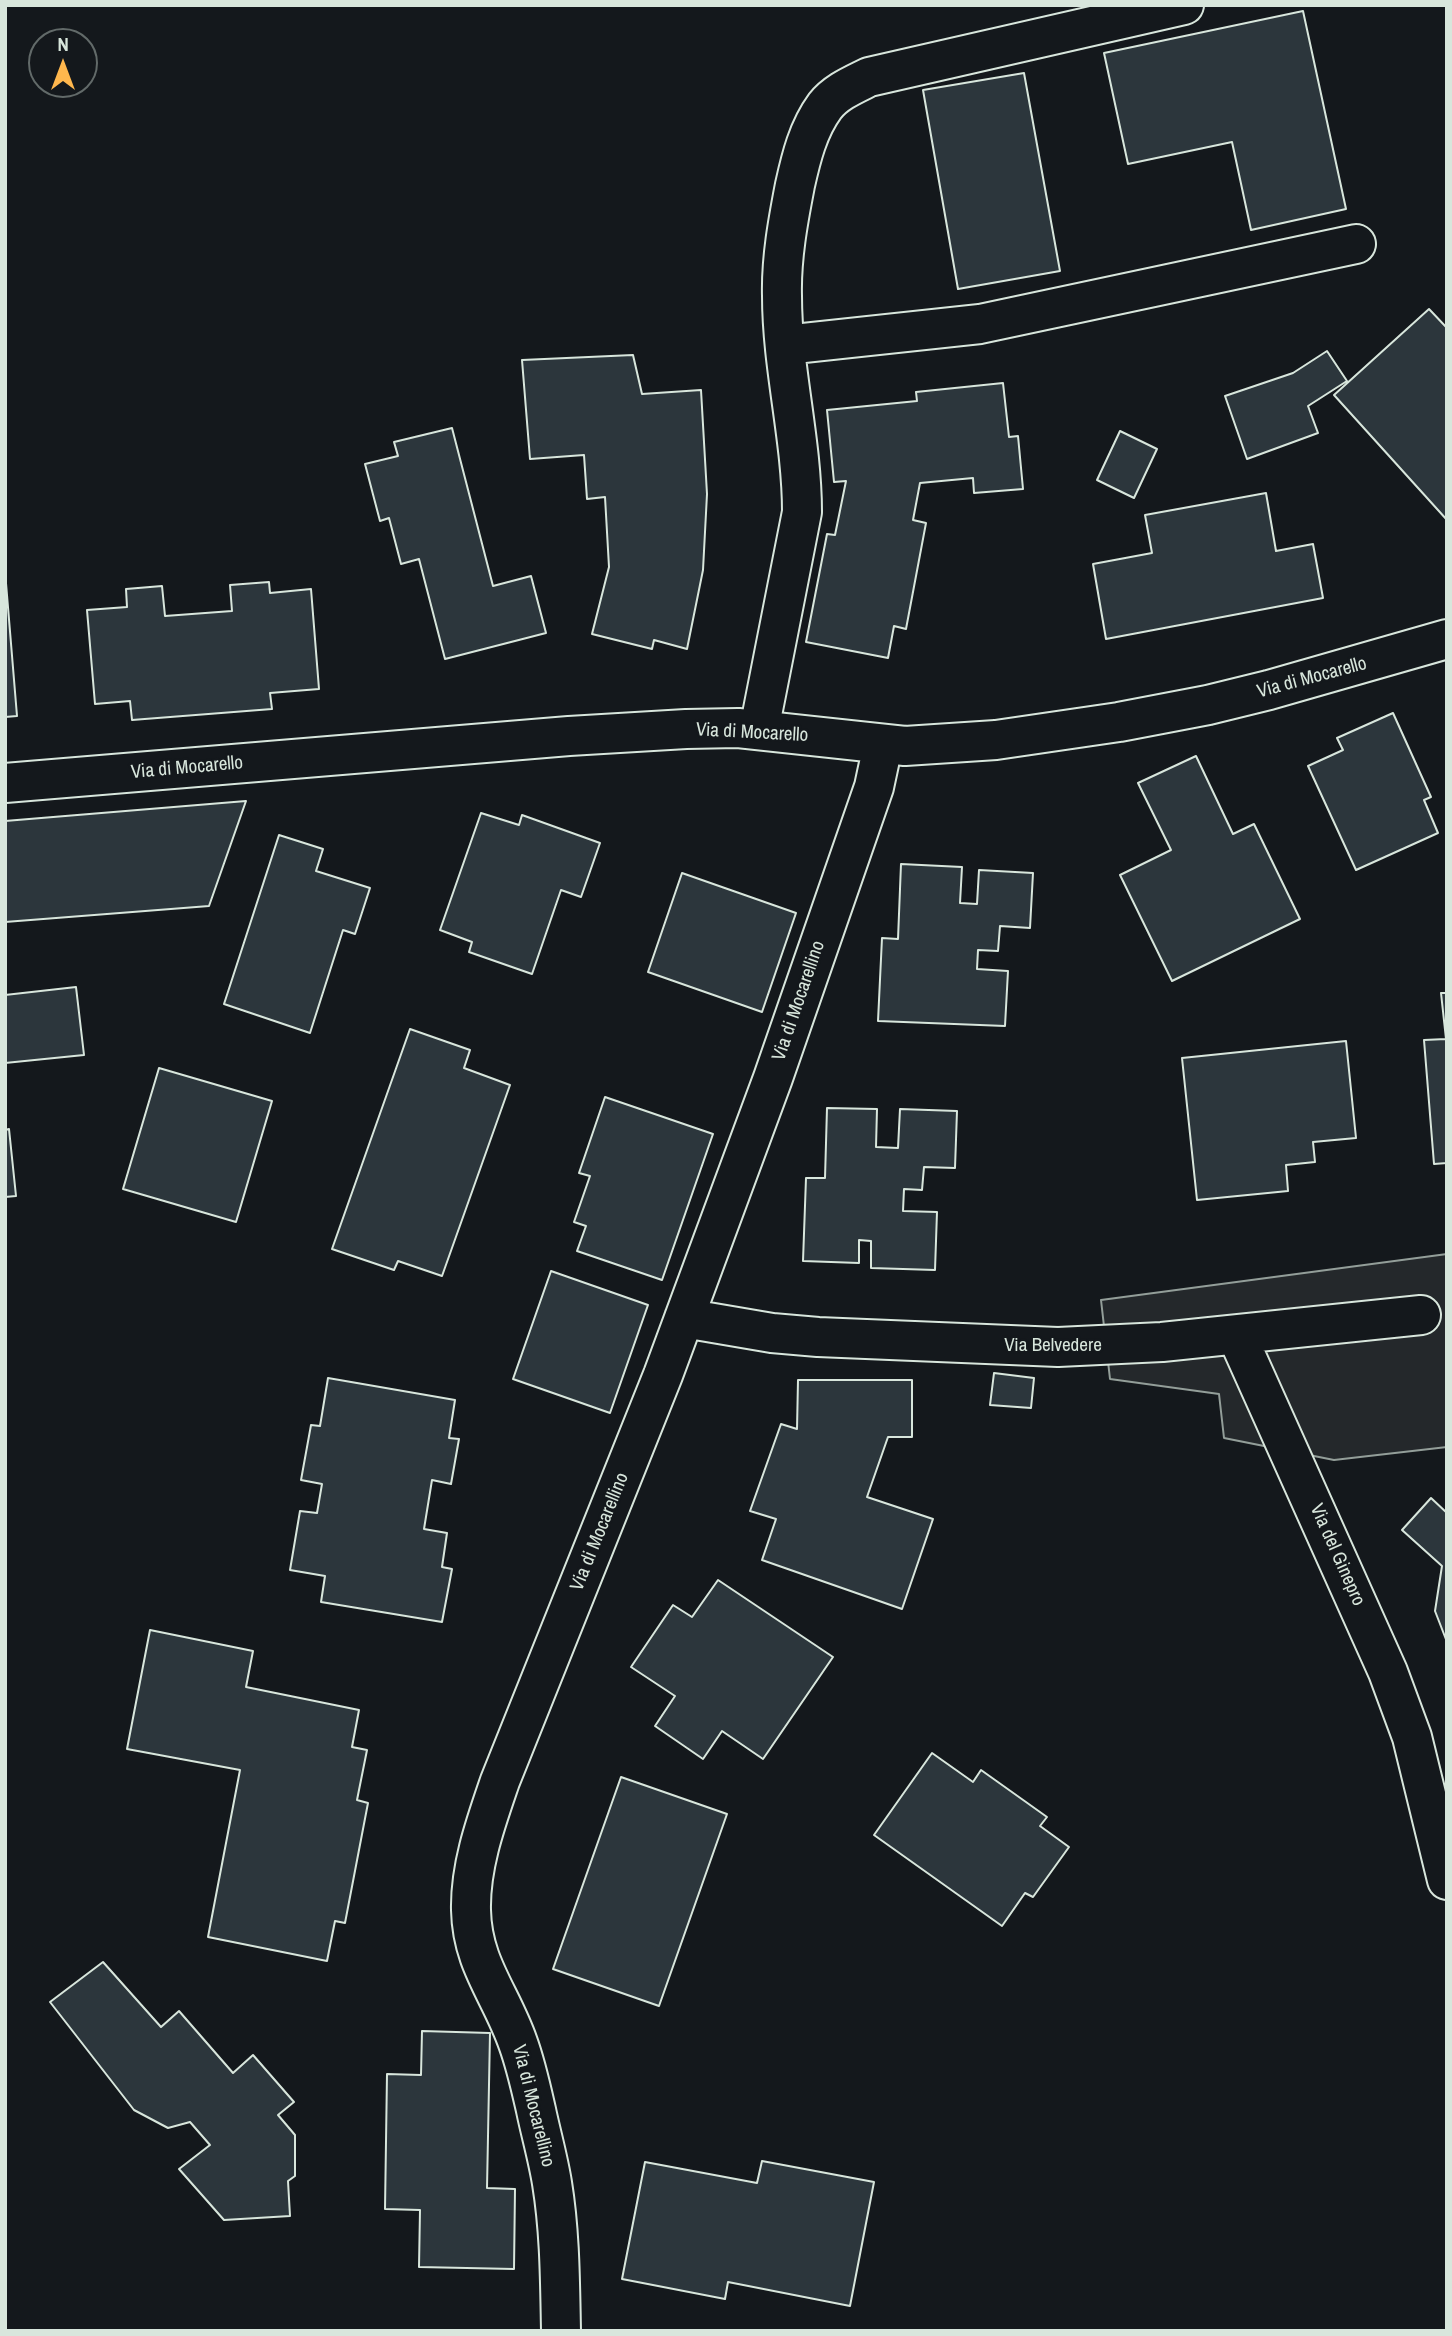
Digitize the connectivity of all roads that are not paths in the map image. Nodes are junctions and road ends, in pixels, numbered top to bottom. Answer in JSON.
{"nodes":[{"id":1,"x":1184,"y":5,"type":"edge"},
{"id":2,"x":1356,"y":244,"type":"dead end"},
{"id":3,"x":785,"y":345,"type":"junction"},
{"id":4,"x":1447,"y":639,"type":"edge"},
{"id":5,"x":759,"y":730,"type":"junction"},
{"id":6,"x":883,"y":746,"type":"junction"},
{"id":7,"x":5,"y":783,"type":"edge"},
{"id":8,"x":1421,"y":1315,"type":"dead end"},
{"id":9,"x":684,"y":1318,"type":"junction"},
{"id":10,"x":1237,"y":1336,"type":"junction"},
{"id":11,"x":1435,"y":1778,"type":"edge"},
{"id":12,"x":1447,"y":1881,"type":"edge"},
{"id":13,"x":561,"y":2331,"type":"edge"}],
"edges":[{"from":1,"to":3,"type":"street"},
{"from":2,"to":3,"type":"street"},
{"from":3,"to":5,"type":"street"},
{"from":4,"to":6,"type":"street","name":"Via di Mocarello"},
{"from":5,"to":6,"type":"street","name":"Via di Mocarello"},
{"from":5,"to":7,"type":"street","name":"Via di Mocarello"},
{"from":6,"to":9,"type":"street","name":"Via di Mocarellino"},
{"from":8,"to":10,"type":"street","name":"Via Belvedere"},
{"from":9,"to":10,"type":"street","name":"Via Belvedere"},
{"from":9,"to":13,"type":"street","name":"Via di Mocarellino"},
{"from":10,"to":11,"type":"street","name":"Via del Ginepro"},
{"from":11,"to":12,"type":"street","name":"Via del Ginepro"}]}
